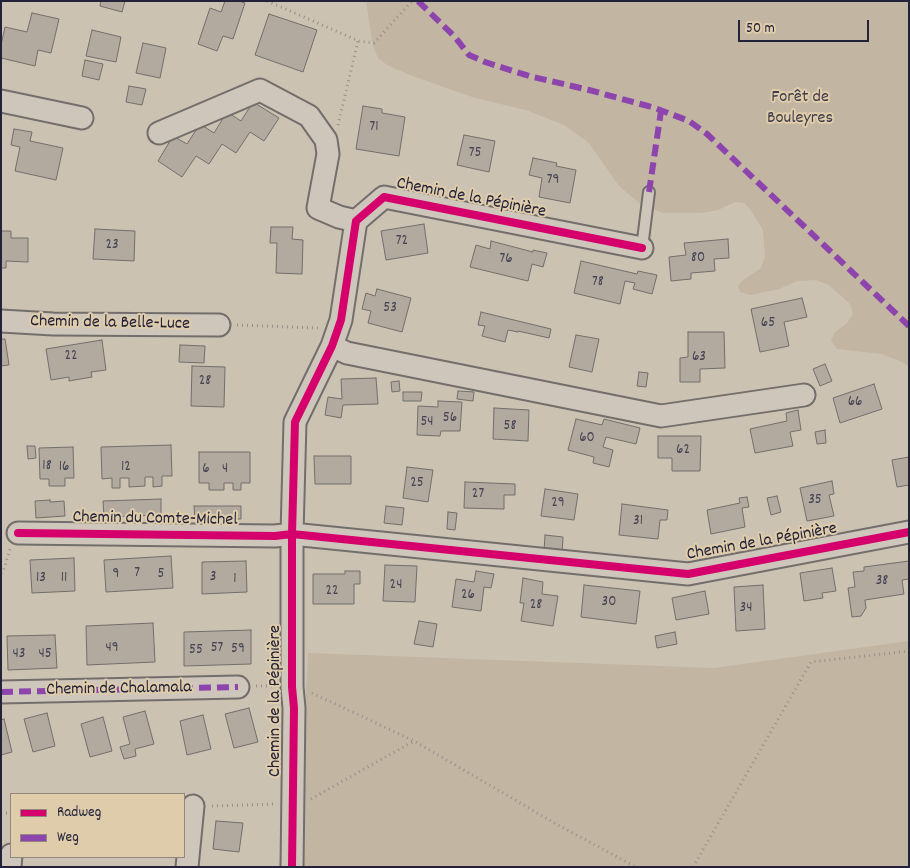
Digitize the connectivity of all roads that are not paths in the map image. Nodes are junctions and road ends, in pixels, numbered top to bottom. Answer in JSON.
{"nodes":[{"id":1,"x":1,"y":101,"type":"edge"},
{"id":2,"x":82,"y":118,"type":"dead end"},
{"id":3,"x":158,"y":133,"type":"dead end"},
{"id":4,"x":649,"y":192,"type":"dead end"},
{"id":5,"x":356,"y":221,"type":"junction"},
{"id":6,"x":642,"y":248,"type":"joint"},
{"id":7,"x":1,"y":321,"type":"edge"},
{"id":8,"x":219,"y":325,"type":"road end"},
{"id":9,"x":327,"y":337,"type":"junction"},
{"id":10,"x":804,"y":395,"type":"dead end"},
{"id":11,"x":909,"y":532,"type":"edge"},
{"id":12,"x":18,"y":533,"type":"road end"},
{"id":13,"x":292,"y":534,"type":"junction"},
{"id":14,"x":238,"y":687,"type":"dead end"},
{"id":15,"x":1,"y":692,"type":"edge"},
{"id":16,"x":193,"y":806,"type":"road end"},
{"id":17,"x":187,"y":867,"type":"edge"},
{"id":18,"x":292,"y":867,"type":"edge"}],
"edges":[{"from":1,"to":2,"type":"street"},
{"from":3,"to":5,"type":"street"},
{"from":4,"to":6,"type":"lane"},
{"from":5,"to":6,"type":"street","name":"Chemin de la Pépinière"},
{"from":5,"to":9,"type":"street","name":"Chemin de la Pépinière"},
{"from":7,"to":8,"type":"street","name":"Chemin de la Belle-Luce"},
{"from":9,"to":10,"type":"street"},
{"from":9,"to":13,"type":"street","name":"Chemin de la Pépinière"},
{"from":11,"to":13,"type":"street","name":"Chemin de la Pépinière"},
{"from":12,"to":13,"type":"street","name":"Chemin du Comte-Michel"},
{"from":13,"to":18,"type":"street","name":"Chemin de la Pépinière"},
{"from":14,"to":15,"type":"street","name":"Chemin de Chalamala"},
{"from":16,"to":17,"type":"street"}]}
